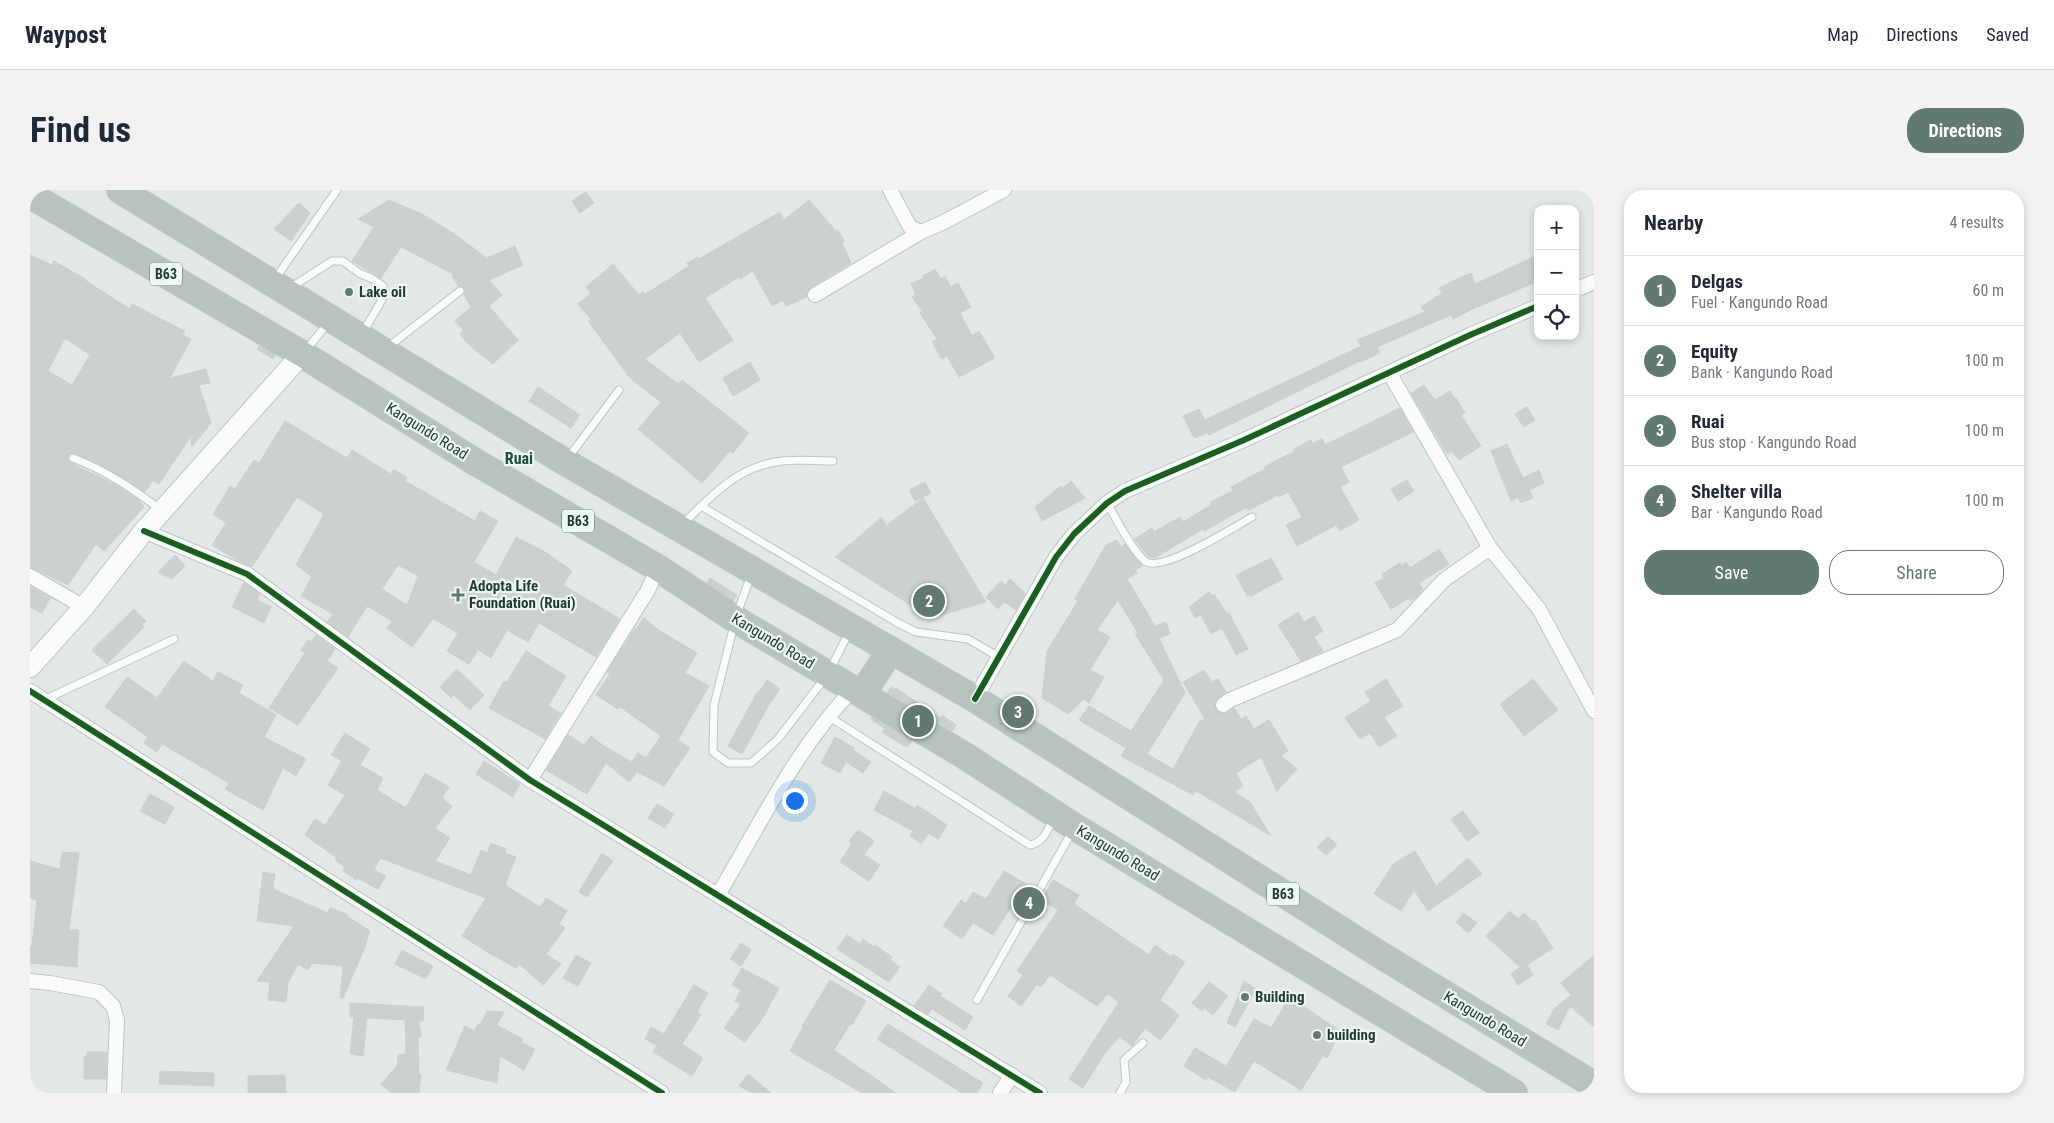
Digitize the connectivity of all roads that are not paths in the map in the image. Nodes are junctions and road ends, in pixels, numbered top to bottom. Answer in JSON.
{"nodes":[{"id":1,"x":120,"y":190,"type":"edge"},
{"id":2,"x":337,"y":190,"type":"edge"},
{"id":3,"x":890,"y":190,"type":"edge"},
{"id":4,"x":1004,"y":190,"type":"edge"},
{"id":5,"x":30,"y":195,"type":"edge"},
{"id":6,"x":921,"y":232,"type":"junction"},
{"id":7,"x":1594,"y":282,"type":"edge"},
{"id":8,"x":279,"y":287,"type":"junction"},
{"id":9,"x":1579,"y":288,"type":"edge"},
{"id":10,"x":460,"y":291,"type":"dead end"},
{"id":11,"x":815,"y":295,"type":"dead end"},
{"id":12,"x":1534,"y":308,"type":"edge"},
{"id":13,"x":331,"y":319,"type":"junction"},
{"id":14,"x":360,"y":336,"type":"junction"},
{"id":15,"x":384,"y":351,"type":"junction"},
{"id":16,"x":302,"y":354,"type":"junction"},
{"id":17,"x":1390,"y":374,"type":"junction"},
{"id":18,"x":619,"y":390,"type":"dead end"},
{"id":19,"x":72,"y":458,"type":"dead end"},
{"id":20,"x":833,"y":461,"type":"dead end"},
{"id":21,"x":565,"y":462,"type":"junction"},
{"id":22,"x":1106,"y":503,"type":"junction"},
{"id":23,"x":701,"y":506,"type":"junction"},
{"id":24,"x":163,"y":511,"type":"junction"},
{"id":25,"x":1252,"y":518,"type":"dead end"},
{"id":26,"x":679,"y":528,"type":"junction"},
{"id":27,"x":144,"y":531,"type":"junction"},
{"id":28,"x":1490,"y":548,"type":"junction"},
{"id":29,"x":658,"y":568,"type":"junction"},
{"id":30,"x":752,"y":570,"type":"junction"},
{"id":31,"x":30,"y":576,"type":"edge"},
{"id":32,"x":84,"y":607,"type":"junction"},
{"id":33,"x":736,"y":619,"type":"junction"},
{"id":34,"x":852,"y":627,"type":"junction"},
{"id":35,"x":174,"y":639,"type":"dead end"},
{"id":36,"x":892,"y":650,"type":"junction"},
{"id":37,"x":999,"y":657,"type":"junction"},
{"id":38,"x":30,"y":667,"type":"edge"},
{"id":39,"x":828,"y":674,"type":"junction"},
{"id":40,"x":30,"y":691,"type":"edge"},
{"id":41,"x":858,"y":691,"type":"junction"},
{"id":42,"x":975,"y":699,"type":"junction"},
{"id":43,"x":44,"y":700,"type":"junction"},
{"id":44,"x":1223,"y":706,"type":"dead end"},
{"id":45,"x":1594,"y":712,"type":"edge"},
{"id":46,"x":828,"y":716,"type":"junction"},
{"id":47,"x":530,"y":780,"type":"junction"},
{"id":48,"x":1065,"y":821,"type":"junction"},
{"id":49,"x":718,"y":895,"type":"junction"},
{"id":50,"x":30,"y":981,"type":"edge"},
{"id":51,"x":977,"y":1000,"type":"dead end"},
{"id":52,"x":1143,"y":1043,"type":"dead end"},
{"id":53,"x":1012,"y":1075,"type":"junction"},
{"id":54,"x":1594,"y":1085,"type":"edge"},
{"id":55,"x":646,"y":1088,"type":"edge"},
{"id":56,"x":114,"y":1093,"type":"edge"},
{"id":57,"x":662,"y":1093,"type":"edge"},
{"id":58,"x":1000,"y":1093,"type":"edge"},
{"id":59,"x":1040,"y":1093,"type":"edge"},
{"id":60,"x":1120,"y":1093,"type":"edge"},
{"id":61,"x":1514,"y":1093,"type":"edge"}],
"edges":[{"from":1,"to":8,"type":"highway","name":"Kangundo Road","number":"B63"},
{"from":2,"to":8,"type":"lane"},
{"from":3,"to":6,"type":"street"},
{"from":4,"to":6,"type":"street"},
{"from":5,"to":16,"type":"highway","name":"Kangundo Road","number":"B63"},
{"from":6,"to":11,"type":"street"},
{"from":7,"to":9,"type":"street"},
{"from":8,"to":13,"type":"highway","name":"Kangundo Road","number":"B63"},
{"from":8,"to":14,"type":"lane"},
{"from":10,"to":15,"type":"lane"},
{"from":12,"to":17,"type":"street"},
{"from":13,"to":14,"type":"highway","name":"Kangundo Road","number":"B63"},
{"from":13,"to":16,"type":"lane"},
{"from":14,"to":15,"type":"highway","name":"Kangundo Road","number":"B63"},
{"from":15,"to":21,"type":"highway","name":"Kangundo Road","number":"B63"},
{"from":16,"to":24,"type":"street"},
{"from":16,"to":29,"type":"highway","name":"Kangundo Road","number":"B63"},
{"from":17,"to":22,"type":"street"},
{"from":17,"to":28,"type":"street"},
{"from":18,"to":21,"type":"lane"},
{"from":19,"to":24,"type":"lane"},
{"from":20,"to":23,"type":"lane"},
{"from":21,"to":26,"type":"highway","name":"Kangundo Road","number":"B63"},
{"from":22,"to":25,"type":"lane"},
{"from":22,"to":37,"type":"street"},
{"from":23,"to":26,"type":"lane"},
{"from":23,"to":37,"type":"lane"},
{"from":24,"to":27,"type":"street"},
{"from":26,"to":30,"type":"highway","name":"Kangundo Road","number":"B63"},
{"from":27,"to":32,"type":"street"},
{"from":27,"to":47,"type":"street"},
{"from":28,"to":44,"type":"street"},
{"from":28,"to":45,"type":"street"},
{"from":29,"to":33,"type":"highway","name":"Kangundo Road","number":"B63"},
{"from":29,"to":47,"type":"street"},
{"from":30,"to":33,"type":"lane"},
{"from":30,"to":34,"type":"highway","name":"Kangundo Road","number":"B63"},
{"from":31,"to":32,"type":"street"},
{"from":32,"to":38,"type":"street"},
{"from":33,"to":39,"type":"highway","name":"Kangundo Road","number":"B63"},
{"from":33,"to":39,"type":"lane"},
{"from":34,"to":36,"type":"highway","name":"Kangundo Road","number":"B63"},
{"from":34,"to":39,"type":"lane"},
{"from":35,"to":43,"type":"lane"},
{"from":36,"to":41,"type":"highway"},
{"from":36,"to":42,"type":"highway","name":"Kangundo Road","number":"B63"},
{"from":37,"to":42,"type":"street"},
{"from":39,"to":41,"type":"highway","name":"Kangundo Road","number":"B63"},
{"from":40,"to":43,"type":"street"},
{"from":41,"to":46,"type":"street"},
{"from":41,"to":48,"type":"highway","name":"Kangundo Road","number":"B63"},
{"from":42,"to":54,"type":"highway","name":"Kangundo Road","number":"B63"},
{"from":43,"to":55,"type":"street"},
{"from":46,"to":48,"type":"lane"},
{"from":46,"to":49,"type":"street"},
{"from":47,"to":49,"type":"street"},
{"from":48,"to":51,"type":"lane"},
{"from":48,"to":61,"type":"highway","name":"Kangundo Road","number":"B63"},
{"from":49,"to":53,"type":"street"},
{"from":50,"to":56,"type":"street"},
{"from":52,"to":60,"type":"lane"},
{"from":53,"to":58,"type":"street"},
{"from":53,"to":59,"type":"street"},
{"from":55,"to":57,"type":"street"}]}
